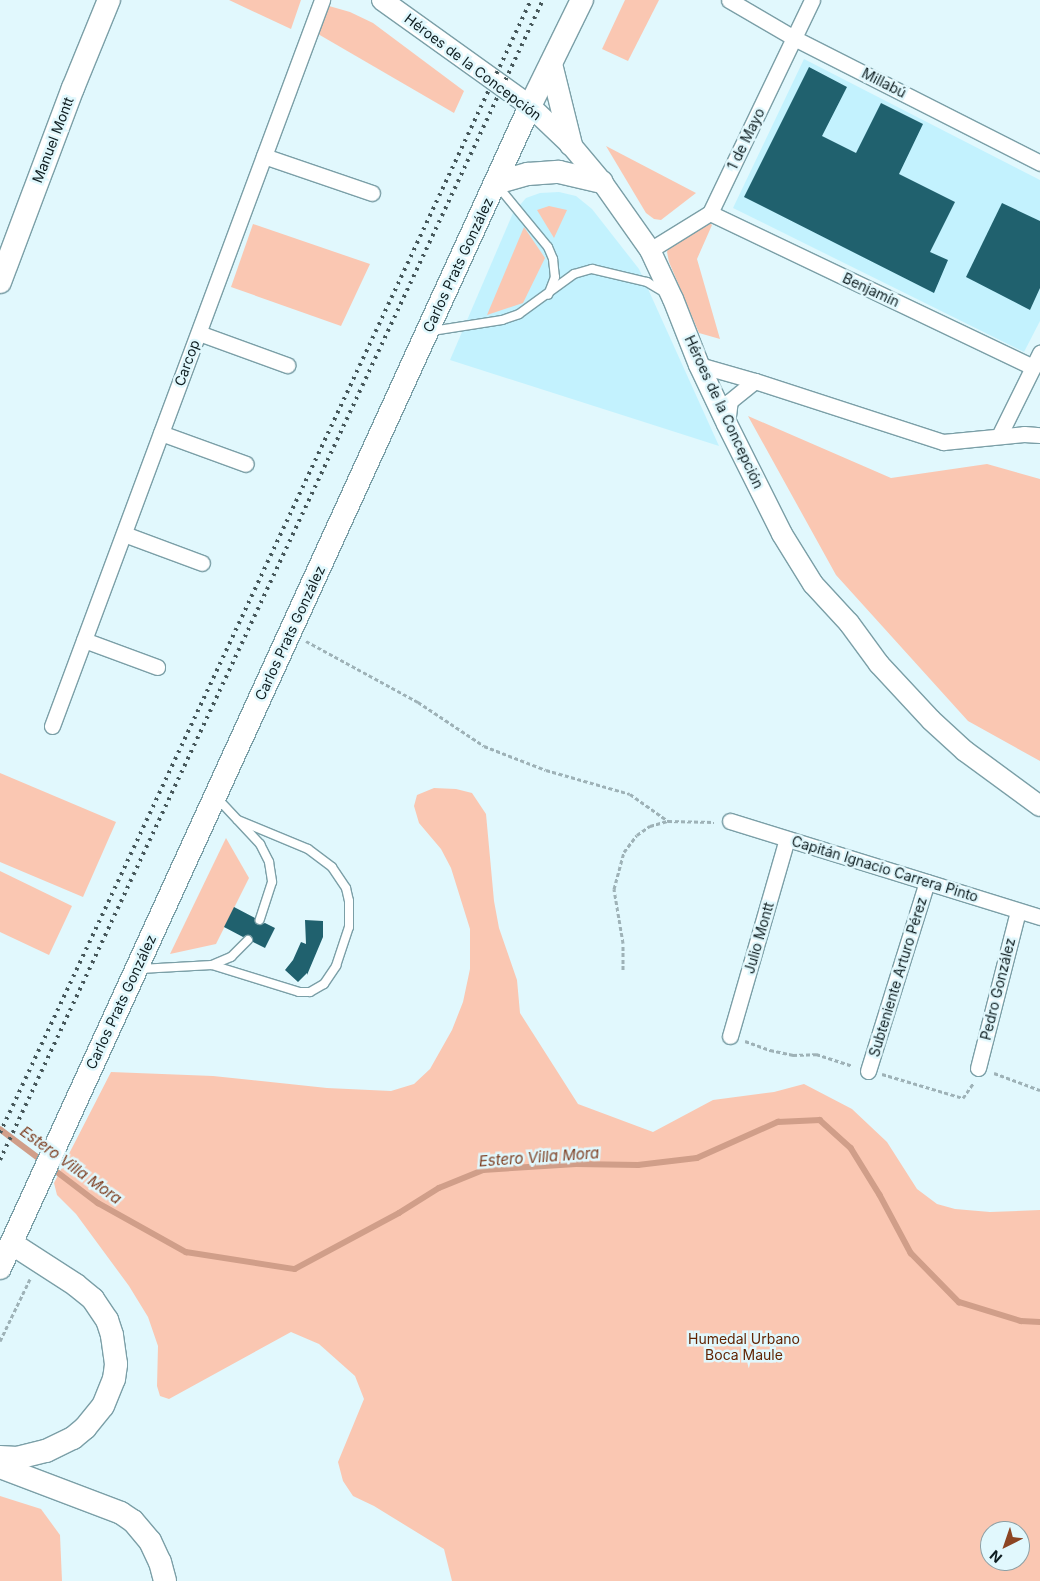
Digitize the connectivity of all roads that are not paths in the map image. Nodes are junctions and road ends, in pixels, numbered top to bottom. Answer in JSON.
{"nodes":[{"id":1,"x":109,"y":0,"type":"edge"},
{"id":2,"x":322,"y":0,"type":"edge"},
{"id":3,"x":582,"y":0,"type":"edge"},
{"id":4,"x":729,"y":0,"type":"edge"},
{"id":5,"x":812,"y":0,"type":"edge"},
{"id":6,"x":380,"y":1,"type":"edge"},
{"id":7,"x":794,"y":38,"type":"junction"},
{"id":8,"x":551,"y":64,"type":"junction"},
{"id":9,"x":530,"y":106,"type":"junction"},
{"id":10,"x":571,"y":145,"type":"junction"},
{"id":11,"x":264,"y":156,"type":"junction"},
{"id":12,"x":1040,"y":163,"type":"edge"},
{"id":13,"x":602,"y":182,"type":"junction"},
{"id":14,"x":496,"y":183,"type":"junction"},
{"id":15,"x":372,"y":193,"type":"dead end"},
{"id":16,"x":710,"y":214,"type":"junction"},
{"id":17,"x":650,"y":250,"type":"junction"},
{"id":18,"x":0,"y":282,"type":"edge"},
{"id":19,"x":548,"y":295,"type":"junction"},
{"id":20,"x":673,"y":298,"type":"junction"},
{"id":21,"x":427,"y":332,"type":"junction"},
{"id":22,"x":198,"y":333,"type":"junction"},
{"id":23,"x":1040,"y":353,"type":"edge"},
{"id":24,"x":287,"y":365,"type":"dead end"},
{"id":25,"x":699,"y":365,"type":"junction"},
{"id":26,"x":1033,"y":367,"type":"junction"},
{"id":27,"x":755,"y":381,"type":"junction"},
{"id":28,"x":726,"y":424,"type":"junction"},
{"id":29,"x":161,"y":433,"type":"junction"},
{"id":30,"x":1040,"y":435,"type":"edge"},
{"id":31,"x":999,"y":436,"type":"junction"},
{"id":32,"x":246,"y":464,"type":"dead end"},
{"id":33,"x":124,"y":534,"type":"junction"},
{"id":34,"x":202,"y":562,"type":"dead end"},
{"id":35,"x":84,"y":640,"type":"junction"},
{"id":36,"x":157,"y":666,"type":"dead end"},
{"id":37,"x":52,"y":726,"type":"dead end"},
{"id":38,"x":215,"y":796,"type":"junction"},
{"id":39,"x":1040,"y":806,"type":"edge"},
{"id":40,"x":238,"y":820,"type":"junction"},
{"id":41,"x":730,"y":822,"type":"road end"},
{"id":42,"x":787,"y":839,"type":"junction"},
{"id":43,"x":927,"y":882,"type":"junction"},
{"id":44,"x":1018,"y":910,"type":"junction"},
{"id":45,"x":1040,"y":917,"type":"edge"},
{"id":46,"x":260,"y":920,"type":"dead end"},
{"id":47,"x":248,"y":940,"type":"dead end"},
{"id":48,"x":212,"y":964,"type":"junction"},
{"id":49,"x":136,"y":969,"type":"junction"},
{"id":50,"x":730,"y":1036,"type":"dead end"},
{"id":51,"x":978,"y":1068,"type":"dead end"},
{"id":52,"x":868,"y":1071,"type":"dead end"},
{"id":53,"x":11,"y":1243,"type":"junction"},
{"id":54,"x":0,"y":1268,"type":"edge"},
{"id":55,"x":0,"y":1457,"type":"edge"},
{"id":56,"x":0,"y":1467,"type":"edge"},
{"id":57,"x":165,"y":1581,"type":"edge"}],
"edges":[{"from":1,"to":18,"type":"main road","name":"Manuel Montt"},
{"from":2,"to":11,"type":"street","name":"Carcop"},
{"from":3,"to":8,"type":"main road","name":"Carlos Prats González"},
{"from":4,"to":7,"type":"street","name":"Millabú"},
{"from":5,"to":7,"type":"street","name":"1 de Mayo"},
{"from":6,"to":9,"type":"street","name":"Héroes de la Concepción"},
{"from":7,"to":12,"type":"street","name":"Millabú"},
{"from":7,"to":16,"type":"street","name":"1 de Mayo"},
{"from":8,"to":9,"type":"main road","name":"Carlos Prats González"},
{"from":8,"to":10,"type":"main road"},
{"from":9,"to":10,"type":"street","name":"Héroes de la Concepción"},
{"from":9,"to":14,"type":"main road","name":"Carlos Prats González"},
{"from":10,"to":13,"type":"street","name":"Héroes de la Concepción"},
{"from":11,"to":15,"type":"street"},
{"from":11,"to":22,"type":"street","name":"Carcop"},
{"from":13,"to":14,"type":"main road"},
{"from":13,"to":17,"type":"street","name":"Héroes de la Concepción"},
{"from":14,"to":19,"type":"lane"},
{"from":14,"to":21,"type":"main road","name":"Carlos Prats González"},
{"from":16,"to":17,"type":"street"},
{"from":16,"to":26,"type":"street","name":"Benjamín"},
{"from":17,"to":20,"type":"street","name":"Héroes de la Concepción"},
{"from":19,"to":20,"type":"lane"},
{"from":19,"to":21,"type":"lane"},
{"from":20,"to":25,"type":"street","name":"Héroes de la Concepción"},
{"from":21,"to":38,"type":"main road","name":"Carlos Prats González"},
{"from":22,"to":24,"type":"street"},
{"from":22,"to":29,"type":"street","name":"Carcop"},
{"from":23,"to":26,"type":"street"},
{"from":25,"to":27,"type":"street"},
{"from":25,"to":28,"type":"street","name":"Héroes de la Concepción"},
{"from":26,"to":31,"type":"street"},
{"from":27,"to":28,"type":"street"},
{"from":27,"to":31,"type":"street"},
{"from":28,"to":39,"type":"street","name":"Héroes de la Concepción"},
{"from":29,"to":32,"type":"street"},
{"from":29,"to":33,"type":"street","name":"Carcop"},
{"from":30,"to":31,"type":"street"},
{"from":33,"to":34,"type":"street"},
{"from":33,"to":35,"type":"street","name":"Carcop"},
{"from":35,"to":36,"type":"street"},
{"from":35,"to":37,"type":"street","name":"Carcop"},
{"from":38,"to":40,"type":"lane"},
{"from":38,"to":49,"type":"main road","name":"Carlos Prats González"},
{"from":40,"to":46,"type":"lane"},
{"from":40,"to":48,"type":"lane"},
{"from":41,"to":42,"type":"street","name":"Capitán Ignacio Carrera Pinto"},
{"from":42,"to":43,"type":"street","name":"Capitán Ignacio Carrera Pinto"},
{"from":42,"to":50,"type":"street","name":"Julio Montt"},
{"from":43,"to":44,"type":"street","name":"Capitán Ignacio Carrera Pinto"},
{"from":43,"to":52,"type":"street","name":"Subteniente Arturo Pérez"},
{"from":44,"to":45,"type":"street","name":"Capitán Ignacio Carrera Pinto"},
{"from":44,"to":51,"type":"street","name":"Pedro González"},
{"from":47,"to":48,"type":"lane"},
{"from":48,"to":49,"type":"lane"},
{"from":49,"to":53,"type":"main road","name":"Carlos Prats González"},
{"from":53,"to":54,"type":"main road","name":"Carlos Prats González"},
{"from":53,"to":55,"type":"main road"},
{"from":56,"to":57,"type":"main road"}]}
